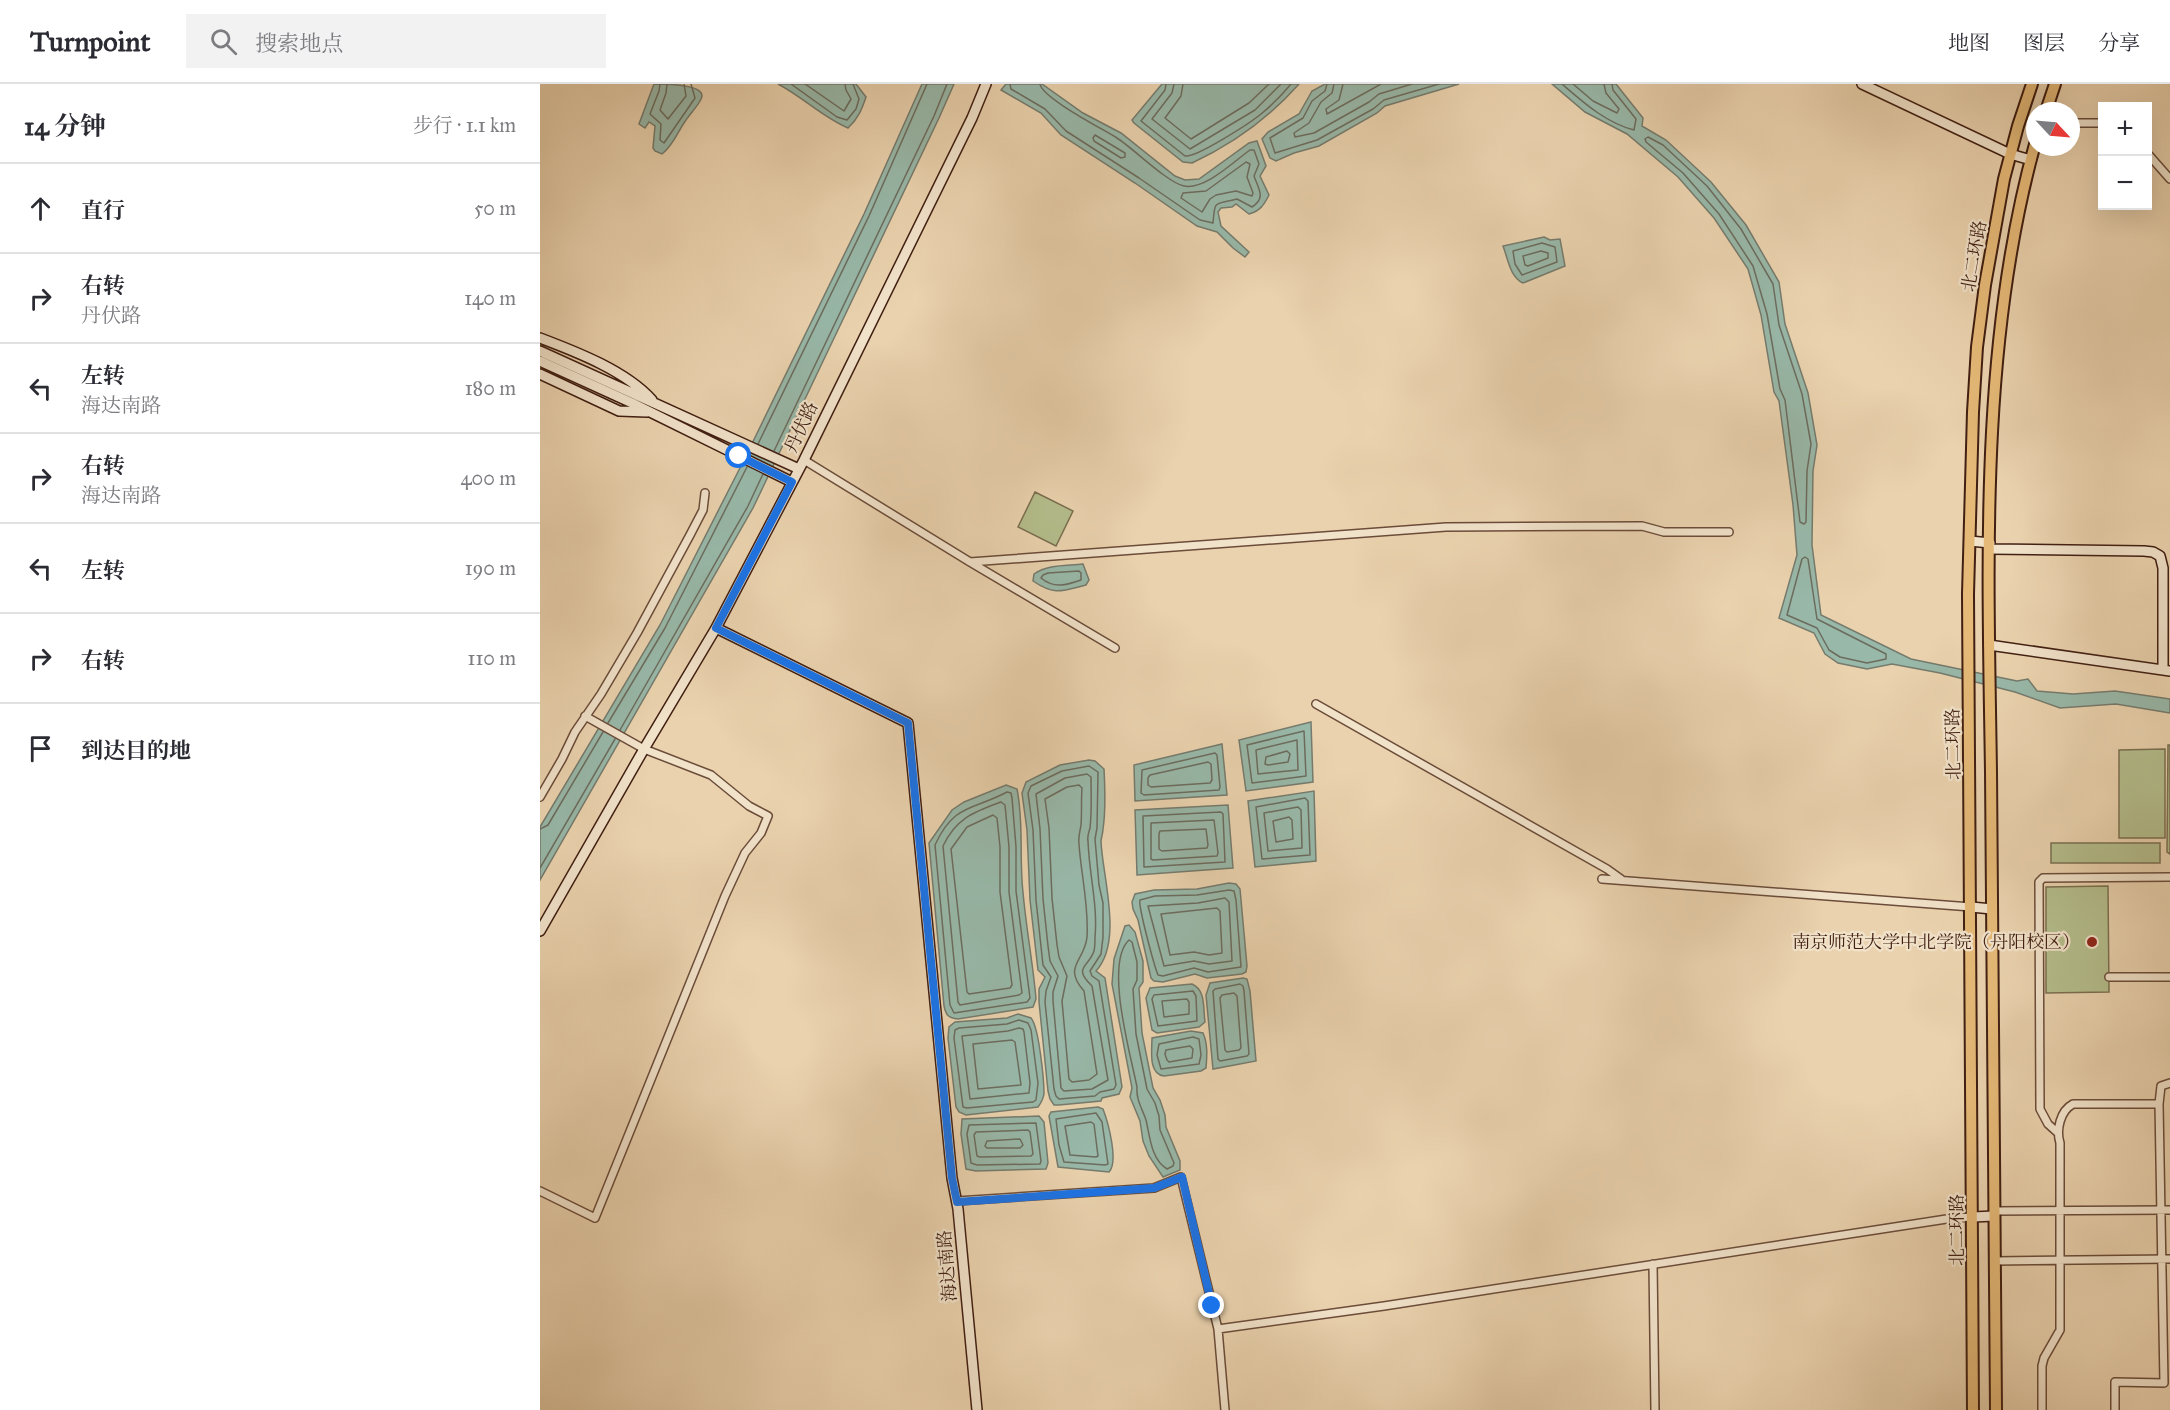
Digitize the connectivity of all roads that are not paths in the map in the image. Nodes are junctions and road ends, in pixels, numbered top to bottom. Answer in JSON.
{"nodes":[{"id":1,"x":986,"y":84,"type":"edge"},
{"id":2,"x":1862,"y":84,"type":"edge"},
{"id":3,"x":2032,"y":84,"type":"edge"},
{"id":4,"x":2055,"y":84,"type":"edge"},
{"id":5,"x":2049,"y":102,"type":"edge"},
{"id":6,"x":2080,"y":123,"type":"edge"},
{"id":7,"x":2098,"y":123,"type":"edge"},
{"id":8,"x":2010,"y":154,"type":"junction"},
{"id":9,"x":2032,"y":156,"type":"edge"},
{"id":10,"x":2150,"y":156,"type":"edge"},
{"id":11,"x":2031,"y":160,"type":"junction"},
{"id":12,"x":2170,"y":179,"type":"edge"},
{"id":13,"x":540,"y":338,"type":"edge"},
{"id":14,"x":540,"y":351,"type":"edge"},
{"id":15,"x":540,"y":361,"type":"edge"},
{"id":16,"x":540,"y":374,"type":"edge"},
{"id":17,"x":652,"y":408,"type":"junction"},
{"id":18,"x":804,"y":460,"type":"junction"},
{"id":19,"x":799,"y":470,"type":"junction"},
{"id":20,"x":792,"y":482,"type":"junction"},
{"id":21,"x":705,"y":493,"type":"dead end"},
{"id":22,"x":1729,"y":532,"type":"dead end"},
{"id":23,"x":1970,"y":541,"type":"junction"},
{"id":24,"x":1990,"y":546,"type":"junction"},
{"id":25,"x":970,"y":562,"type":"junction"},
{"id":26,"x":716,"y":628,"type":"junction"},
{"id":27,"x":1989,"y":645,"type":"junction"},
{"id":28,"x":1115,"y":648,"type":"dead end"},
{"id":29,"x":2166,"y":671,"type":"edge"},
{"id":30,"x":1316,"y":704,"type":"dead end"},
{"id":31,"x":588,"y":718,"type":"junction"},
{"id":32,"x":644,"y":748,"type":"junction"},
{"id":33,"x":540,"y":797,"type":"edge"},
{"id":34,"x":2170,"y":877,"type":"edge"},
{"id":35,"x":1602,"y":879,"type":"dead end"},
{"id":36,"x":1623,"y":880,"type":"junction"},
{"id":37,"x":1971,"y":907,"type":"junction"},
{"id":38,"x":1992,"y":909,"type":"junction"},
{"id":39,"x":540,"y":932,"type":"edge"},
{"id":40,"x":2170,"y":976,"type":"edge"},
{"id":41,"x":2109,"y":977,"type":"dead end"},
{"id":42,"x":2170,"y":1083,"type":"edge"},
{"id":43,"x":2159,"y":1104,"type":"junction"},
{"id":44,"x":2058,"y":1133,"type":"junction"},
{"id":45,"x":540,"y":1191,"type":"edge"},
{"id":46,"x":957,"y":1202,"type":"junction"},
{"id":47,"x":2160,"y":1210,"type":"junction"},
{"id":48,"x":2170,"y":1210,"type":"edge"},
{"id":49,"x":2061,"y":1211,"type":"junction"},
{"id":50,"x":1994,"y":1213,"type":"junction"},
{"id":51,"x":1973,"y":1217,"type":"junction"},
{"id":52,"x":2162,"y":1259,"type":"junction"},
{"id":53,"x":2170,"y":1259,"type":"edge"},
{"id":54,"x":2061,"y":1260,"type":"junction"},
{"id":55,"x":1995,"y":1261,"type":"junction"},
{"id":56,"x":1653,"y":1264,"type":"junction"},
{"id":57,"x":1218,"y":1329,"type":"junction"},
{"id":58,"x":977,"y":1410,"type":"edge"},
{"id":59,"x":1225,"y":1410,"type":"edge"},
{"id":60,"x":1655,"y":1410,"type":"edge"},
{"id":61,"x":1973,"y":1410,"type":"edge"},
{"id":62,"x":1996,"y":1410,"type":"edge"},
{"id":63,"x":2042,"y":1410,"type":"edge"},
{"id":64,"x":2115,"y":1410,"type":"edge"}],
"edges":[{"from":1,"to":18,"type":"street","name":"丹伏路"},
{"from":2,"to":8,"type":"street"},
{"from":3,"to":8,"type":"main road","name":"北二环路"},
{"from":4,"to":5,"type":"main road"},
{"from":6,"to":7,"type":"street"},
{"from":8,"to":11,"type":"street"},
{"from":8,"to":23,"type":"main road","name":"北二环路"},
{"from":9,"to":11,"type":"main road","name":"北二环路"},
{"from":10,"to":12,"type":"street"},
{"from":11,"to":24,"type":"main road","name":"北二环路"},
{"from":13,"to":17,"type":"street"},
{"from":14,"to":17,"type":"street"},
{"from":15,"to":17,"type":"street"},
{"from":16,"to":17,"type":"street"},
{"from":17,"to":19,"type":"street"},
{"from":17,"to":20,"type":"street"},
{"from":18,"to":19,"type":"street","name":"丹伏路"},
{"from":18,"to":25,"type":"street"},
{"from":19,"to":20,"type":"street","name":"丹伏路"},
{"from":20,"to":26,"type":"street","name":"丹伏路"},
{"from":21,"to":31,"type":"street"},
{"from":22,"to":25,"type":"street"},
{"from":23,"to":24,"type":"street"},
{"from":23,"to":37,"type":"main road","name":"北二环路"},
{"from":24,"to":27,"type":"main road","name":"北二环路"},
{"from":24,"to":29,"type":"street"},
{"from":25,"to":28,"type":"street"},
{"from":26,"to":32,"type":"street","name":"丹伏路"},
{"from":26,"to":46,"type":"street","name":"海达南路"},
{"from":27,"to":29,"type":"street"},
{"from":27,"to":38,"type":"main road","name":"北二环路"},
{"from":30,"to":36,"type":"street"},
{"from":31,"to":32,"type":"street"},
{"from":31,"to":33,"type":"street"},
{"from":32,"to":39,"type":"street","name":"丹伏路"},
{"from":32,"to":45,"type":"street"},
{"from":34,"to":44,"type":"street"},
{"from":35,"to":36,"type":"street"},
{"from":36,"to":37,"type":"street"},
{"from":37,"to":38,"type":"street"},
{"from":37,"to":51,"type":"main road","name":"北二环路"},
{"from":38,"to":50,"type":"main road","name":"北二环路"},
{"from":40,"to":41,"type":"street"},
{"from":42,"to":43,"type":"street"},
{"from":43,"to":44,"type":"street"},
{"from":43,"to":47,"type":"street"},
{"from":44,"to":49,"type":"street"},
{"from":46,"to":57,"type":"street"},
{"from":46,"to":58,"type":"street","name":"海达南路"},
{"from":47,"to":48,"type":"street"},
{"from":47,"to":49,"type":"street"},
{"from":47,"to":52,"type":"street"},
{"from":49,"to":50,"type":"street"},
{"from":49,"to":54,"type":"street"},
{"from":50,"to":51,"type":"street"},
{"from":50,"to":55,"type":"main road","name":"北二环路"},
{"from":51,"to":56,"type":"street"},
{"from":51,"to":61,"type":"main road","name":"北二环路"},
{"from":52,"to":53,"type":"street"},
{"from":52,"to":54,"type":"street"},
{"from":52,"to":64,"type":"street"},
{"from":54,"to":55,"type":"street"},
{"from":54,"to":63,"type":"street"},
{"from":55,"to":62,"type":"main road","name":"北二环路"},
{"from":56,"to":57,"type":"street"},
{"from":56,"to":60,"type":"street"},
{"from":57,"to":59,"type":"street"}]}
